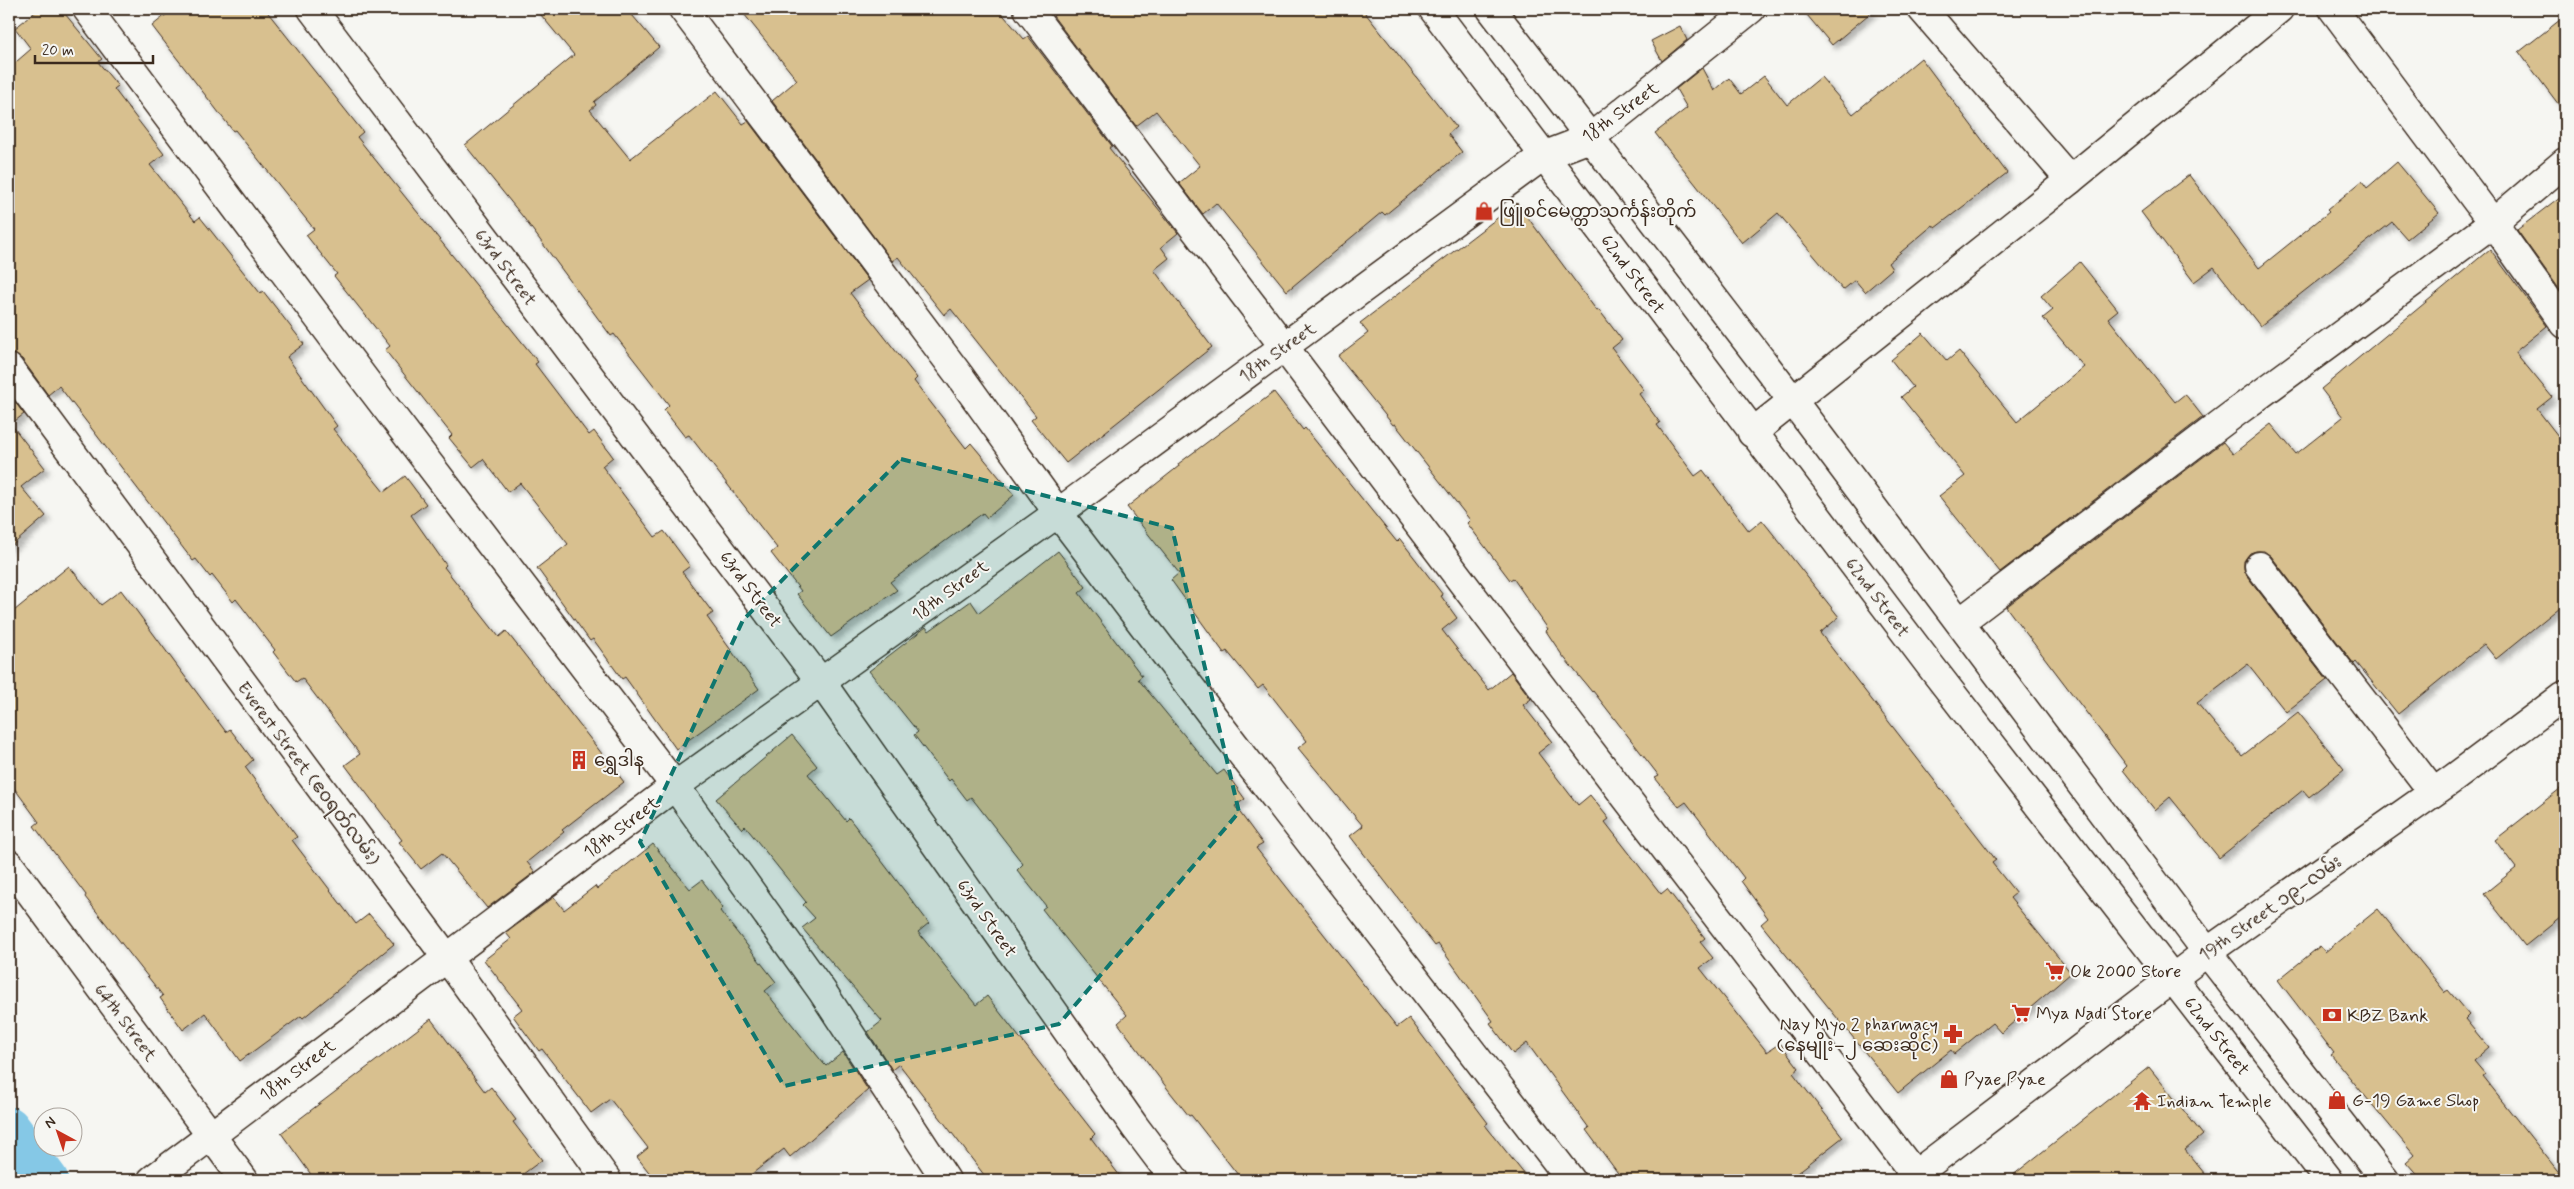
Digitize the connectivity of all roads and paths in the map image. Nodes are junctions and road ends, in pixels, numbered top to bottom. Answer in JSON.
{"nodes":[{"id":1,"x":88,"y":9,"type":"edge"},
{"id":2,"x":312,"y":9,"type":"edge"},
{"id":3,"x":683,"y":9,"type":"edge"},
{"id":4,"x":1028,"y":9,"type":"edge"},
{"id":5,"x":1433,"y":9,"type":"edge"},
{"id":6,"x":1491,"y":9,"type":"edge"},
{"id":7,"x":1751,"y":9,"type":"edge"},
{"id":8,"x":1922,"y":9,"type":"edge"},
{"id":9,"x":2279,"y":9,"type":"edge"},
{"id":10,"x":2333,"y":9,"type":"edge"},
{"id":11,"x":1590,"y":138,"type":"junction"},
{"id":12,"x":1543,"y":156,"type":"junction"},
{"id":13,"x":2565,"y":162,"type":"edge"},
{"id":14,"x":2070,"y":180,"type":"junction"},
{"id":15,"x":2493,"y":223,"type":"junction"},
{"id":16,"x":2565,"y":324,"type":"edge"},
{"id":17,"x":1284,"y":346,"type":"junction"},
{"id":18,"x":9,"y":368,"type":"edge"},
{"id":19,"x":1792,"y":401,"type":"junction"},
{"id":20,"x":1752,"y":433,"type":"junction"},
{"id":21,"x":1058,"y":512,"type":"junction"},
{"id":22,"x":2259,"y":566,"type":"dead end"},
{"id":23,"x":1960,"y":622,"type":"junction"},
{"id":24,"x":821,"y":682,"type":"junction"},
{"id":25,"x":2565,"y":695,"type":"edge"},
{"id":26,"x":675,"y":786,"type":"junction"},
{"id":27,"x":2433,"y":792,"type":"junction"},
{"id":28,"x":9,"y":864,"type":"edge"},
{"id":29,"x":2207,"y":952,"type":"junction"},
{"id":30,"x":447,"y":958,"type":"junction"},
{"id":31,"x":2172,"y":979,"type":"junction"},
{"id":32,"x":210,"y":1134,"type":"junction"},
{"id":33,"x":1914,"y":1178,"type":"edge"},
{"id":34,"x":152,"y":1180,"type":"edge"},
{"id":35,"x":244,"y":1180,"type":"edge"},
{"id":36,"x":607,"y":1180,"type":"edge"},
{"id":37,"x":946,"y":1180,"type":"edge"},
{"id":38,"x":1175,"y":1180,"type":"edge"},
{"id":39,"x":1571,"y":1180,"type":"edge"},
{"id":40,"x":2329,"y":1180,"type":"edge"},
{"id":41,"x":2385,"y":1180,"type":"edge"}],
"edges":[{"from":1,"to":26,"type":"street"},
{"from":2,"to":24,"type":"street","name":"63rd Street"},
{"from":3,"to":21,"type":"street"},
{"from":4,"to":17,"type":"street"},
{"from":5,"to":12,"type":"street","name":"62nd Street"},
{"from":6,"to":11,"type":"street"},
{"from":7,"to":11,"type":"street","name":"18th Street"},
{"from":8,"to":14,"type":"street"},
{"from":9,"to":14,"type":"street"},
{"from":10,"to":15,"type":"street"},
{"from":11,"to":12,"type":"street","name":"18th Street"},
{"from":11,"to":19,"type":"street"},
{"from":12,"to":17,"type":"street","name":"18th Street"},
{"from":12,"to":20,"type":"street","name":"62nd Street"},
{"from":13,"to":15,"type":"street"},
{"from":14,"to":19,"type":"street"},
{"from":15,"to":16,"type":"street"},
{"from":15,"to":23,"type":"street"},
{"from":17,"to":21,"type":"street","name":"18th Street"},
{"from":17,"to":33,"type":"street"},
{"from":18,"to":30,"type":"street","name":"Everest Street (ဧ၀ရတ်လမ်း)"},
{"from":19,"to":20,"type":"street"},
{"from":19,"to":23,"type":"street"},
{"from":20,"to":31,"type":"street","name":"62nd Street"},
{"from":21,"to":24,"type":"street","name":"18th Street"},
{"from":21,"to":39,"type":"street"},
{"from":22,"to":27,"type":"street"},
{"from":23,"to":29,"type":"street"},
{"from":24,"to":26,"type":"street","name":"18th Street"},
{"from":24,"to":38,"type":"street","name":"63rd Street"},
{"from":25,"to":27,"type":"street","name":"19th Street ၁၉−လမ်း"},
{"from":26,"to":30,"type":"street","name":"18th Street"},
{"from":26,"to":37,"type":"street"},
{"from":27,"to":29,"type":"street","name":"19th Street ၁၉−လမ်း"},
{"from":28,"to":32,"type":"street","name":"64th Street"},
{"from":29,"to":31,"type":"street","name":"19th Street ၁၉−လမ်း"},
{"from":29,"to":41,"type":"street"},
{"from":30,"to":32,"type":"street","name":"18th Street"},
{"from":30,"to":36,"type":"street","name":"Everest Street (ဧ၀ရတ်လမ်း)"},
{"from":31,"to":33,"type":"street","name":"19th Street ၁၉−လမ်း"},
{"from":31,"to":40,"type":"street","name":"62nd Street"},
{"from":32,"to":34,"type":"street","name":"18th Street"},
{"from":32,"to":35,"type":"street","name":"64th Street"}]}
